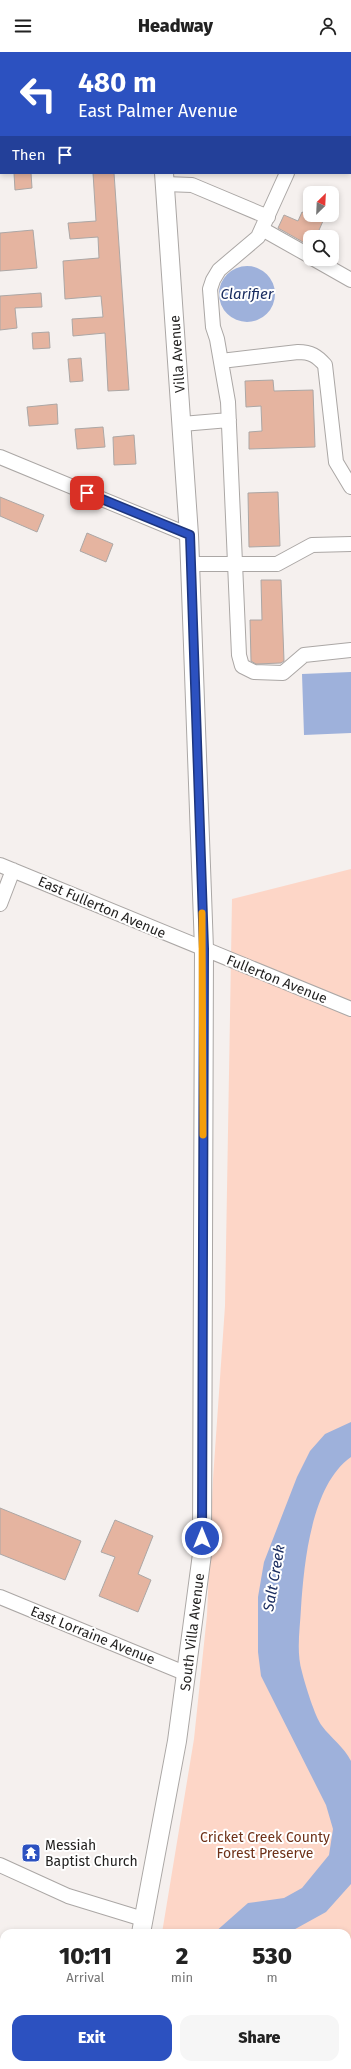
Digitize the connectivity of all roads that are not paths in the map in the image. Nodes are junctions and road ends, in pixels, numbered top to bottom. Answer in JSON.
{"nodes":[{"id":1,"x":286,"y":174,"type":"edge"},
{"id":2,"x":164,"y":179,"type":"edge"},
{"id":3,"x":265,"y":223,"type":"junction"},
{"id":4,"x":303,"y":251,"type":"edge"},
{"id":5,"x":326,"y":266,"type":"edge"},
{"id":6,"x":351,"y":280,"type":"edge"},
{"id":7,"x":221,"y":361,"type":"junction"},
{"id":8,"x":229,"y":420,"type":"junction"},
{"id":9,"x":182,"y":424,"type":"junction"},
{"id":10,"x":0,"y":457,"type":"edge"},
{"id":11,"x":351,"y":487,"type":"edge"},
{"id":12,"x":190,"y":535,"type":"junction"},
{"id":13,"x":351,"y":544,"type":"edge"},
{"id":14,"x":190,"y":564,"type":"junction"},
{"id":15,"x":235,"y":564,"type":"junction"},
{"id":16,"x":351,"y":650,"type":"edge"},
{"id":17,"x":6,"y":867,"type":"edge"},
{"id":18,"x":0,"y":904,"type":"edge"},
{"id":19,"x":204,"y":949,"type":"junction"},
{"id":20,"x":351,"y":1008,"type":"edge"},
{"id":21,"x":0,"y":1597,"type":"edge"},
{"id":22,"x":187,"y":1674,"type":"junction"},
{"id":23,"x":0,"y":1865,"type":"edge"},
{"id":24,"x":142,"y":1926,"type":"edge"}],
"edges":[{"from":1,"to":3,"type":"street"},
{"from":2,"to":3,"type":"street"},
{"from":2,"to":9,"type":"main road","name":"Villa Avenue"},
{"from":3,"to":4,"type":"street"},
{"from":3,"to":7,"type":"street"},
{"from":5,"to":6,"type":"street"},
{"from":7,"to":8,"type":"street"},
{"from":7,"to":11,"type":"street"},
{"from":8,"to":9,"type":"street"},
{"from":8,"to":15,"type":"street"},
{"from":9,"to":12,"type":"main road","name":"Villa Avenue"},
{"from":10,"to":12,"type":"street"},
{"from":12,"to":14,"type":"main road","name":"South Villa Avenue"},
{"from":13,"to":15,"type":"street"},
{"from":14,"to":15,"type":"street"},
{"from":14,"to":19,"type":"main road","name":"South Villa Avenue"},
{"from":15,"to":16,"type":"street"},
{"from":17,"to":18,"type":"street"},
{"from":17,"to":19,"type":"street","name":"East Fullerton Avenue"},
{"from":19,"to":20,"type":"street","name":"Fullerton Avenue"},
{"from":19,"to":22,"type":"main road","name":"South Villa Avenue"},
{"from":21,"to":22,"type":"street","name":"East Lorraine Avenue"},
{"from":22,"to":24,"type":"main road","name":"South Villa Avenue"},
{"from":23,"to":24,"type":"street"}]}
